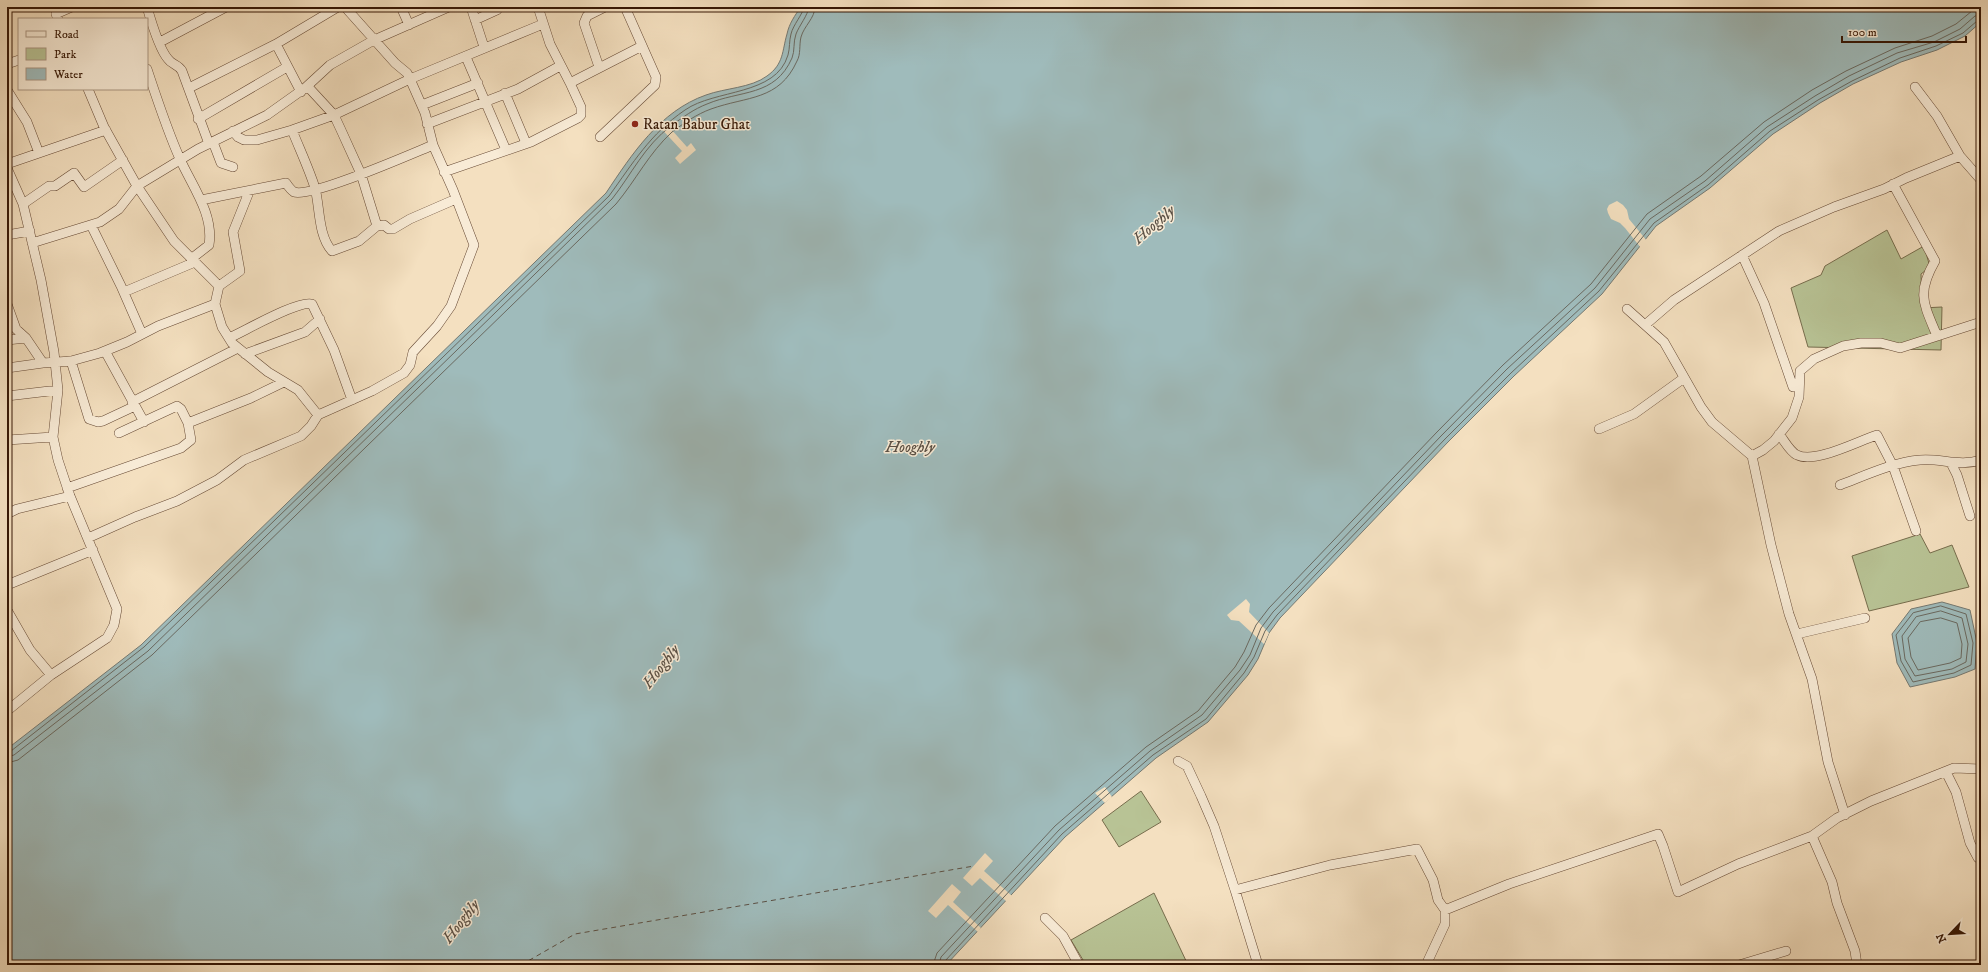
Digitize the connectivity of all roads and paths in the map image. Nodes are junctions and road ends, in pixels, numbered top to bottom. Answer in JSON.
{"nodes":[{"id":1,"x":72,"y":7,"type":"edge"},
{"id":2,"x":147,"y":7,"type":"edge"},
{"id":3,"x":226,"y":7,"type":"edge"},
{"id":4,"x":344,"y":7,"type":"edge"},
{"id":5,"x":401,"y":7,"type":"edge"},
{"id":6,"x":449,"y":7,"type":"edge"},
{"id":7,"x":471,"y":7,"type":"edge"},
{"id":8,"x":499,"y":7,"type":"edge"},
{"id":9,"x":538,"y":7,"type":"edge"},
{"id":10,"x":605,"y":7,"type":"edge"},
{"id":11,"x":625,"y":7,"type":"edge"},
{"id":12,"x":58,"y":18,"type":"edge"},
{"id":13,"x":475,"y":20,"type":"junction"},
{"id":14,"x":543,"y":24,"type":"junction"},
{"id":15,"x":409,"y":25,"type":"junction"},
{"id":16,"x":151,"y":31,"type":"edge"},
{"id":17,"x":374,"y":40,"type":"junction"},
{"id":18,"x":160,"y":42,"type":"junction"},
{"id":19,"x":276,"y":44,"type":"junction"},
{"id":20,"x":642,"y":46,"type":"junction"},
{"id":21,"x":484,"y":47,"type":"junction"},
{"id":22,"x":466,"y":57,"type":"junction"},
{"id":23,"x":18,"y":60,"type":"edge"},
{"id":24,"x":7,"y":64,"type":"edge"},
{"id":25,"x":560,"y":66,"type":"junction"},
{"id":26,"x":287,"y":67,"type":"junction"},
{"id":27,"x":599,"y":67,"type":"junction"},
{"id":28,"x":148,"y":72,"type":"edge"},
{"id":29,"x":410,"y":79,"type":"junction"},
{"id":30,"x":478,"y":82,"type":"junction"},
{"id":31,"x":570,"y":82,"type":"junction"},
{"id":32,"x":1915,"y":87,"type":"dead end"},
{"id":33,"x":189,"y":88,"type":"junction"},
{"id":34,"x":7,"y":90,"type":"edge"},
{"id":35,"x":88,"y":90,"type":"edge"},
{"id":36,"x":303,"y":90,"type":"junction"},
{"id":37,"x":505,"y":93,"type":"junction"},
{"id":38,"x":485,"y":101,"type":"junction"},
{"id":39,"x":422,"y":105,"type":"junction"},
{"id":40,"x":334,"y":115,"type":"junction"},
{"id":41,"x":198,"y":119,"type":"junction"},
{"id":42,"x":427,"y":124,"type":"junction"},
{"id":43,"x":106,"y":130,"type":"junction"},
{"id":44,"x":292,"y":130,"type":"junction"},
{"id":45,"x":233,"y":131,"type":"junction"},
{"id":46,"x":600,"y":137,"type":"dead end"},
{"id":47,"x":211,"y":143,"type":"junction"},
{"id":48,"x":526,"y":143,"type":"junction"},
{"id":49,"x":433,"y":145,"type":"junction"},
{"id":50,"x":506,"y":150,"type":"junction"},
{"id":51,"x":39,"y":153,"type":"junction"},
{"id":52,"x":1960,"y":156,"type":"junction"},
{"id":53,"x":123,"y":160,"type":"junction"},
{"id":54,"x":180,"y":160,"type":"junction"},
{"id":55,"x":7,"y":164,"type":"edge"},
{"id":56,"x":233,"y":167,"type":"dead end"},
{"id":57,"x":7,"y":168,"type":"edge"},
{"id":58,"x":444,"y":172,"type":"junction"},
{"id":59,"x":361,"y":174,"type":"junction"},
{"id":60,"x":1980,"y":177,"type":"edge"},
{"id":61,"x":1893,"y":184,"type":"junction"},
{"id":62,"x":137,"y":186,"type":"junction"},
{"id":63,"x":315,"y":189,"type":"junction"},
{"id":64,"x":249,"y":192,"type":"junction"},
{"id":65,"x":456,"y":198,"type":"junction"},
{"id":66,"x":201,"y":200,"type":"junction"},
{"id":67,"x":23,"y":204,"type":"junction"},
{"id":68,"x":92,"y":225,"type":"junction"},
{"id":69,"x":377,"y":226,"type":"junction"},
{"id":70,"x":30,"y":231,"type":"junction"},
{"id":71,"x":7,"y":235,"type":"edge"},
{"id":72,"x":32,"y":243,"type":"junction"},
{"id":73,"x":1742,"y":255,"type":"junction"},
{"id":74,"x":193,"y":261,"type":"junction"},
{"id":75,"x":219,"y":286,"type":"junction"},
{"id":76,"x":124,"y":292,"type":"junction"},
{"id":77,"x":7,"y":304,"type":"edge"},
{"id":78,"x":215,"y":304,"type":"junction"},
{"id":79,"x":1627,"y":309,"type":"dead end"},
{"id":80,"x":320,"y":319,"type":"junction"},
{"id":81,"x":1981,"y":322,"type":"edge"},
{"id":82,"x":1645,"y":325,"type":"junction"},
{"id":83,"x":142,"y":334,"type":"junction"},
{"id":84,"x":1937,"y":336,"type":"junction"},
{"id":85,"x":26,"y":338,"type":"junction"},
{"id":86,"x":229,"y":338,"type":"junction"},
{"id":87,"x":7,"y":340,"type":"edge"},
{"id":88,"x":104,"y":351,"type":"junction"},
{"id":89,"x":242,"y":351,"type":"junction"},
{"id":90,"x":55,"y":362,"type":"junction"},
{"id":91,"x":71,"y":362,"type":"junction"},
{"id":92,"x":43,"y":363,"type":"junction"},
{"id":93,"x":7,"y":368,"type":"edge"},
{"id":94,"x":1684,"y":378,"type":"junction"},
{"id":95,"x":284,"y":382,"type":"junction"},
{"id":96,"x":1792,"y":387,"type":"dead end"},
{"id":97,"x":58,"y":390,"type":"junction"},
{"id":98,"x":7,"y":396,"type":"edge"},
{"id":99,"x":352,"y":400,"type":"junction"},
{"id":100,"x":133,"y":404,"type":"junction"},
{"id":101,"x":318,"y":415,"type":"junction"},
{"id":102,"x":144,"y":422,"type":"junction"},
{"id":103,"x":188,"y":423,"type":"junction"},
{"id":104,"x":1599,"y":429,"type":"dead end"},
{"id":105,"x":120,"y":433,"type":"dead end"},
{"id":106,"x":1779,"y":434,"type":"junction"},
{"id":107,"x":53,"y":437,"type":"junction"},
{"id":108,"x":7,"y":440,"type":"edge"},
{"id":109,"x":1752,"y":456,"type":"junction"},
{"id":110,"x":1981,"y":460,"type":"edge"},
{"id":111,"x":1951,"y":463,"type":"junction"},
{"id":112,"x":1893,"y":466,"type":"junction"},
{"id":113,"x":1840,"y":485,"type":"dead end"},
{"id":114,"x":68,"y":492,"type":"junction"},
{"id":115,"x":7,"y":514,"type":"edge"},
{"id":116,"x":1970,"y":516,"type":"dead end"},
{"id":117,"x":1916,"y":531,"type":"dead end"},
{"id":118,"x":88,"y":538,"type":"junction"},
{"id":119,"x":93,"y":550,"type":"junction"},
{"id":120,"x":7,"y":586,"type":"edge"},
{"id":121,"x":7,"y":610,"type":"edge"},
{"id":122,"x":1865,"y":618,"type":"dead end"},
{"id":123,"x":10,"y":621,"type":"edge"},
{"id":124,"x":1797,"y":634,"type":"junction"},
{"id":125,"x":51,"y":675,"type":"junction"},
{"id":126,"x":7,"y":711,"type":"edge"},
{"id":127,"x":1178,"y":761,"type":"dead end"},
{"id":128,"x":1981,"y":769,"type":"edge"},
{"id":129,"x":1946,"y":772,"type":"junction"},
{"id":130,"x":1845,"y":815,"type":"junction"},
{"id":131,"x":1812,"y":836,"type":"junction"},
{"id":132,"x":1981,"y":859,"type":"edge"},
{"id":133,"x":1235,"y":890,"type":"junction"},
{"id":134,"x":1444,"y":910,"type":"junction"},
{"id":135,"x":1045,"y":918,"type":"dead end"},
{"id":136,"x":1786,"y":951,"type":"dead end"},
{"id":137,"x":1079,"y":965,"type":"edge"},
{"id":138,"x":1258,"y":965,"type":"edge"},
{"id":139,"x":1426,"y":965,"type":"edge"},
{"id":140,"x":1739,"y":965,"type":"edge"},
{"id":141,"x":1857,"y":965,"type":"edge"}],
"edges":[{"from":1,"to":12,"type":"street"},
{"from":2,"to":16,"type":"street"},
{"from":3,"to":18,"type":"street"},
{"from":4,"to":17,"type":"street"},
{"from":4,"to":19,"type":"street"},
{"from":5,"to":15,"type":"street"},
{"from":6,"to":15,"type":"street"},
{"from":7,"to":13,"type":"street"},
{"from":8,"to":13,"type":"street"},
{"from":9,"to":14,"type":"street"},
{"from":10,"to":27,"type":"street"},
{"from":11,"to":20,"type":"street"},
{"from":13,"to":21,"type":"street"},
{"from":14,"to":21,"type":"street"},
{"from":14,"to":25,"type":"street"},
{"from":15,"to":17,"type":"street"},
{"from":16,"to":18,"type":"street"},
{"from":17,"to":29,"type":"street"},
{"from":17,"to":36,"type":"street"},
{"from":18,"to":33,"type":"street"},
{"from":19,"to":26,"type":"street"},
{"from":19,"to":33,"type":"street"},
{"from":20,"to":27,"type":"street"},
{"from":20,"to":46,"type":"street"},
{"from":21,"to":22,"type":"street"},
{"from":22,"to":29,"type":"street"},
{"from":22,"to":30,"type":"street"},
{"from":23,"to":24,"type":"street"},
{"from":25,"to":31,"type":"street"},
{"from":25,"to":37,"type":"street"},
{"from":26,"to":36,"type":"street"},
{"from":26,"to":41,"type":"street"},
{"from":27,"to":31,"type":"street"},
{"from":28,"to":54,"type":"street"},
{"from":29,"to":39,"type":"street"},
{"from":29,"to":40,"type":"street"},
{"from":30,"to":38,"type":"street"},
{"from":30,"to":39,"type":"street"},
{"from":31,"to":48,"type":"street"},
{"from":32,"to":52,"type":"street"},
{"from":33,"to":41,"type":"street"},
{"from":34,"to":51,"type":"street"},
{"from":35,"to":43,"type":"street"},
{"from":36,"to":40,"type":"street"},
{"from":36,"to":45,"type":"street"},
{"from":37,"to":38,"type":"street"},
{"from":37,"to":48,"type":"street"},
{"from":38,"to":42,"type":"street"},
{"from":38,"to":50,"type":"street"},
{"from":39,"to":42,"type":"street"},
{"from":40,"to":44,"type":"street"},
{"from":40,"to":59,"type":"street"},
{"from":41,"to":47,"type":"street"},
{"from":42,"to":49,"type":"street"},
{"from":43,"to":51,"type":"street"},
{"from":43,"to":53,"type":"street"},
{"from":44,"to":45,"type":"street"},
{"from":44,"to":63,"type":"street"},
{"from":45,"to":47,"type":"street"},
{"from":47,"to":54,"type":"street"},
{"from":47,"to":56,"type":"street"},
{"from":48,"to":50,"type":"street"},
{"from":49,"to":58,"type":"street"},
{"from":49,"to":59,"type":"street"},
{"from":50,"to":58,"type":"street"},
{"from":51,"to":55,"type":"street"},
{"from":52,"to":60,"type":"street"},
{"from":52,"to":61,"type":"street"},
{"from":53,"to":62,"type":"street"},
{"from":53,"to":67,"type":"street"},
{"from":54,"to":62,"type":"street"},
{"from":54,"to":66,"type":"street"},
{"from":57,"to":67,"type":"street"},
{"from":58,"to":65,"type":"street"},
{"from":59,"to":63,"type":"street"},
{"from":59,"to":69,"type":"street"},
{"from":61,"to":73,"type":"street"},
{"from":61,"to":84,"type":"street"},
{"from":62,"to":68,"type":"street"},
{"from":62,"to":74,"type":"street"},
{"from":63,"to":64,"type":"street"},
{"from":63,"to":69,"type":"street"},
{"from":64,"to":66,"type":"street"},
{"from":64,"to":75,"type":"street"},
{"from":65,"to":69,"type":"street"},
{"from":65,"to":99,"type":"street"},
{"from":66,"to":74,"type":"street"},
{"from":67,"to":70,"type":"street"},
{"from":68,"to":72,"type":"street"},
{"from":68,"to":76,"type":"street"},
{"from":70,"to":71,"type":"street"},
{"from":70,"to":72,"type":"street"},
{"from":72,"to":90,"type":"street"},
{"from":73,"to":82,"type":"street"},
{"from":73,"to":96,"type":"street"},
{"from":74,"to":75,"type":"street"},
{"from":74,"to":76,"type":"street"},
{"from":75,"to":78,"type":"street"},
{"from":76,"to":83,"type":"street"},
{"from":77,"to":85,"type":"street"},
{"from":78,"to":83,"type":"street"},
{"from":78,"to":86,"type":"street"},
{"from":79,"to":82,"type":"street"},
{"from":80,"to":86,"type":"street"},
{"from":80,"to":89,"type":"street"},
{"from":80,"to":99,"type":"street"},
{"from":81,"to":84,"type":"street"},
{"from":82,"to":94,"type":"street"},
{"from":83,"to":88,"type":"street"},
{"from":84,"to":106,"type":"street"},
{"from":85,"to":87,"type":"street"},
{"from":85,"to":92,"type":"street"},
{"from":86,"to":89,"type":"street"},
{"from":88,"to":91,"type":"street"},
{"from":88,"to":100,"type":"street"},
{"from":89,"to":95,"type":"street"},
{"from":89,"to":100,"type":"street"},
{"from":90,"to":91,"type":"street"},
{"from":90,"to":92,"type":"street"},
{"from":90,"to":97,"type":"street"},
{"from":91,"to":100,"type":"street"},
{"from":92,"to":93,"type":"street"},
{"from":94,"to":104,"type":"street"},
{"from":94,"to":109,"type":"street"},
{"from":95,"to":101,"type":"street"},
{"from":95,"to":103,"type":"street"},
{"from":97,"to":98,"type":"street"},
{"from":97,"to":107,"type":"street"},
{"from":99,"to":101,"type":"street"},
{"from":100,"to":102,"type":"street"},
{"from":101,"to":118,"type":"street"},
{"from":102,"to":103,"type":"street"},
{"from":102,"to":105,"type":"street"},
{"from":103,"to":114,"type":"street"},
{"from":106,"to":109,"type":"street"},
{"from":106,"to":112,"type":"street"},
{"from":107,"to":108,"type":"street"},
{"from":107,"to":114,"type":"street"},
{"from":109,"to":124,"type":"street"},
{"from":110,"to":111,"type":"street"},
{"from":111,"to":112,"type":"street"},
{"from":111,"to":116,"type":"street"},
{"from":112,"to":113,"type":"street"},
{"from":112,"to":117,"type":"street"},
{"from":114,"to":115,"type":"street"},
{"from":114,"to":118,"type":"street"},
{"from":118,"to":119,"type":"street"},
{"from":119,"to":120,"type":"street"},
{"from":119,"to":125,"type":"street"},
{"from":121,"to":123,"type":"street"},
{"from":122,"to":124,"type":"street"},
{"from":123,"to":125,"type":"street"},
{"from":124,"to":130,"type":"street"},
{"from":125,"to":126,"type":"street"},
{"from":127,"to":133,"type":"street"},
{"from":128,"to":129,"type":"street"},
{"from":129,"to":130,"type":"street"},
{"from":129,"to":132,"type":"street"},
{"from":130,"to":131,"type":"street"},
{"from":131,"to":134,"type":"street"},
{"from":131,"to":141,"type":"street"},
{"from":133,"to":134,"type":"street"},
{"from":133,"to":138,"type":"street"},
{"from":134,"to":139,"type":"street"},
{"from":135,"to":137,"type":"street"},
{"from":136,"to":140,"type":"street"}]}
